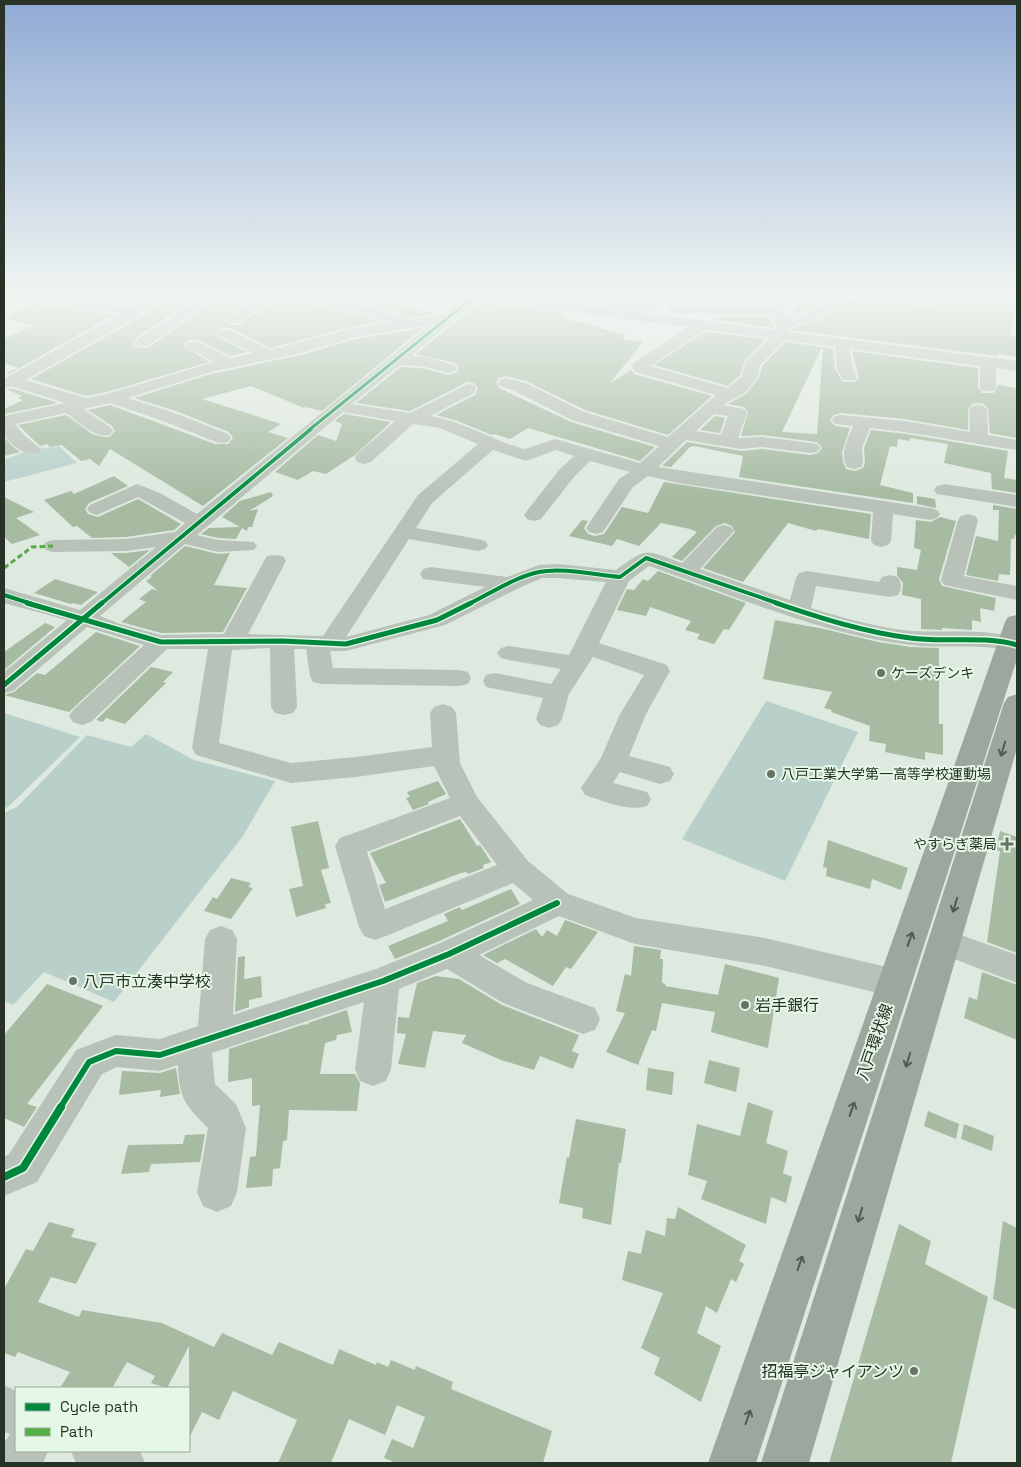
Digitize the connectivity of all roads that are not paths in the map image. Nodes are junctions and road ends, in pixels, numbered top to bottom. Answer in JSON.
{"nodes":[{"id":1,"x":49,"y":361,"type":"edge"},
{"id":2,"x":225,"y":361,"type":"edge"},
{"id":3,"x":236,"y":361,"type":"edge"},
{"id":4,"x":394,"y":361,"type":"edge"},
{"id":5,"x":424,"y":361,"type":"edge"},
{"id":6,"x":647,"y":361,"type":"edge"},
{"id":7,"x":754,"y":361,"type":"edge"},
{"id":8,"x":844,"y":361,"type":"edge"},
{"id":9,"x":984,"y":361,"type":"edge"},
{"id":10,"x":988,"y":362,"type":"junction"},
{"id":11,"x":228,"y":363,"type":"junction"},
{"id":12,"x":170,"y":365,"type":"dead end"},
{"id":13,"x":1017,"y":366,"type":"edge"},
{"id":14,"x":449,"y":368,"type":"dead end"},
{"id":15,"x":188,"y":373,"type":"junction"},
{"id":16,"x":849,"y":377,"type":"dead end"},
{"id":17,"x":7,"y":382,"type":"edge"},
{"id":18,"x":506,"y":383,"type":"dead end"},
{"id":19,"x":988,"y":387,"type":"dead end"},
{"id":20,"x":468,"y":389,"type":"dead end"},
{"id":21,"x":731,"y":394,"type":"junction"},
{"id":22,"x":111,"y":398,"type":"junction"},
{"id":23,"x":896,"y":405,"type":"dead end"},
{"id":24,"x":78,"y":406,"type":"junction"},
{"id":25,"x":339,"y":406,"type":"junction"},
{"id":26,"x":711,"y":408,"type":"junction"},
{"id":27,"x":4,"y":409,"type":"edge"},
{"id":28,"x":978,"y":410,"type":"dead end"},
{"id":29,"x":24,"y":417,"type":"junction"},
{"id":30,"x":411,"y":418,"type":"junction"},
{"id":31,"x":840,"y":420,"type":"dead end"},
{"id":32,"x":4,"y":421,"type":"edge"},
{"id":33,"x":863,"y":422,"type":"junction"},
{"id":34,"x":905,"y":426,"type":"junction"},
{"id":35,"x":104,"y":432,"type":"dead end"},
{"id":36,"x":222,"y":438,"type":"dead end"},
{"id":37,"x":678,"y":439,"type":"junction"},
{"id":38,"x":979,"y":440,"type":"junction"},
{"id":39,"x":491,"y":442,"type":"junction"},
{"id":40,"x":728,"y":442,"type":"junction"},
{"id":41,"x":1017,"y":446,"type":"edge"},
{"id":42,"x":811,"y":448,"type":"dead end"},
{"id":43,"x":32,"y":449,"type":"dead end"},
{"id":44,"x":586,"y":454,"type":"junction"},
{"id":45,"x":364,"y":458,"type":"dead end"},
{"id":46,"x":854,"y":463,"type":"dead end"},
{"id":47,"x":644,"y":470,"type":"junction"},
{"id":48,"x":944,"y":490,"type":"dead end"},
{"id":49,"x":1017,"y":501,"type":"edge"},
{"id":50,"x":883,"y":507,"type":"junction"},
{"id":51,"x":97,"y":510,"type":"dead end"},
{"id":52,"x":930,"y":514,"type":"dead end"},
{"id":53,"x":534,"y":515,"type":"dead end"},
{"id":54,"x":968,"y":520,"type":"dead end"},
{"id":55,"x":199,"y":522,"type":"junction"},
{"id":56,"x":596,"y":528,"type":"dead end"},
{"id":57,"x":724,"y":531,"type":"dead end"},
{"id":58,"x":404,"y":532,"type":"junction"},
{"id":59,"x":181,"y":537,"type":"junction"},
{"id":60,"x":882,"y":541,"type":"dead end"},
{"id":61,"x":478,"y":545,"type":"dead end"},
{"id":62,"x":53,"y":546,"type":"dead end"},
{"id":63,"x":247,"y":546,"type":"dead end"},
{"id":64,"x":275,"y":561,"type":"dead end"},
{"id":65,"x":687,"y":571,"type":"junction"},
{"id":66,"x":432,"y":574,"type":"dead end"},
{"id":67,"x":620,"y":577,"type":"junction"},
{"id":68,"x":890,"y":582,"type":"dead end"},
{"id":69,"x":509,"y":584,"type":"junction"},
{"id":70,"x":1017,"y":593,"type":"edge"},
{"id":71,"x":4,"y":595,"type":"edge"},
{"id":72,"x":798,"y":612,"type":"junction"},
{"id":73,"x":84,"y":618,"type":"junction"},
{"id":74,"x":1015,"y":636,"type":"edge"},
{"id":75,"x":282,"y":641,"type":"junction"},
{"id":76,"x":162,"y":642,"type":"junction"},
{"id":77,"x":226,"y":643,"type":"junction"},
{"id":78,"x":324,"y":643,"type":"junction"},
{"id":79,"x":508,"y":653,"type":"dead end"},
{"id":80,"x":582,"y":655,"type":"junction"},
{"id":81,"x":459,"y":678,"type":"dead end"},
{"id":82,"x":495,"y":681,"type":"dead end"},
{"id":83,"x":4,"y":685,"type":"edge"},
{"id":84,"x":557,"y":693,"type":"junction"},
{"id":85,"x":1017,"y":703,"type":"edge"},
{"id":86,"x":284,"y":707,"type":"dead end"},
{"id":87,"x":444,"y":713,"type":"dead end"},
{"id":88,"x":82,"y":716,"type":"dead end"},
{"id":89,"x":549,"y":719,"type":"dead end"},
{"id":90,"x":444,"y":755,"type":"junction"},
{"id":91,"x":613,"y":761,"type":"junction"},
{"id":92,"x":660,"y":774,"type":"dead end"},
{"id":93,"x":637,"y":799,"type":"dead end"},
{"id":94,"x":466,"y":803,"type":"junction"},
{"id":95,"x":517,"y":869,"type":"junction"},
{"id":96,"x":557,"y":903,"type":"junction"},
{"id":97,"x":221,"y":939,"type":"dead end"},
{"id":98,"x":944,"y":942,"type":"junction"},
{"id":99,"x":449,"y":954,"type":"junction"},
{"id":100,"x":1017,"y":969,"type":"edge"},
{"id":101,"x":383,"y":981,"type":"junction"},
{"id":102,"x":895,"y":983,"type":"junction"},
{"id":103,"x":583,"y":1018,"type":"dead end"},
{"id":104,"x":205,"y":1040,"type":"junction"},
{"id":105,"x":373,"y":1069,"type":"dead end"},
{"id":106,"x":4,"y":1176,"type":"edge"},
{"id":107,"x":217,"y":1192,"type":"dead end"},
{"id":108,"x":24,"y":1452,"type":"edge"},
{"id":109,"x":96,"y":1452,"type":"edge"},
{"id":110,"x":18,"y":1463,"type":"edge"},
{"id":111,"x":122,"y":1463,"type":"edge"},
{"id":112,"x":732,"y":1463,"type":"edge"},
{"id":113,"x":784,"y":1463,"type":"edge"}],
"edges":[{"from":1,"to":17,"type":"street"},
{"from":2,"to":11,"type":"street"},
{"from":3,"to":11,"type":"street"},
{"from":4,"to":25,"type":"street"},
{"from":5,"to":14,"type":"street"},
{"from":6,"to":21,"type":"street"},
{"from":7,"to":21,"type":"street"},
{"from":8,"to":16,"type":"street"},
{"from":9,"to":10,"type":"street"},
{"from":10,"to":13,"type":"street"},
{"from":10,"to":19,"type":"street"},
{"from":11,"to":15,"type":"street"},
{"from":12,"to":15,"type":"street"},
{"from":15,"to":22,"type":"street"},
{"from":17,"to":24,"type":"street"},
{"from":18,"to":37,"type":"street"},
{"from":20,"to":30,"type":"street"},
{"from":21,"to":26,"type":"street"},
{"from":22,"to":24,"type":"street"},
{"from":22,"to":36,"type":"street"},
{"from":23,"to":34,"type":"street"},
{"from":24,"to":29,"type":"street"},
{"from":24,"to":35,"type":"street"},
{"from":25,"to":30,"type":"street"},
{"from":25,"to":55,"type":"street"},
{"from":26,"to":37,"type":"street"},
{"from":26,"to":40,"type":"street"},
{"from":27,"to":29,"type":"street"},
{"from":28,"to":38,"type":"street"},
{"from":29,"to":32,"type":"street"},
{"from":30,"to":39,"type":"street"},
{"from":30,"to":45,"type":"street"},
{"from":31,"to":33,"type":"street"},
{"from":32,"to":43,"type":"street"},
{"from":33,"to":34,"type":"street"},
{"from":33,"to":46,"type":"street"},
{"from":34,"to":38,"type":"street"},
{"from":37,"to":40,"type":"street"},
{"from":37,"to":47,"type":"street"},
{"from":38,"to":41,"type":"street"},
{"from":39,"to":44,"type":"street"},
{"from":39,"to":58,"type":"street"},
{"from":40,"to":42,"type":"street"},
{"from":44,"to":47,"type":"street"},
{"from":44,"to":53,"type":"street"},
{"from":47,"to":50,"type":"street"},
{"from":47,"to":56,"type":"street"},
{"from":48,"to":49,"type":"street"},
{"from":50,"to":52,"type":"street"},
{"from":50,"to":60,"type":"street"},
{"from":51,"to":55,"type":"street"},
{"from":54,"to":70,"type":"street"},
{"from":55,"to":59,"type":"street"},
{"from":57,"to":65,"type":"street"},
{"from":58,"to":61,"type":"street"},
{"from":58,"to":78,"type":"street"},
{"from":59,"to":62,"type":"street"},
{"from":59,"to":63,"type":"street"},
{"from":59,"to":73,"type":"street"},
{"from":64,"to":77,"type":"street"},
{"from":65,"to":67,"type":"street"},
{"from":65,"to":72,"type":"street"},
{"from":66,"to":69,"type":"street"},
{"from":67,"to":69,"type":"street"},
{"from":67,"to":80,"type":"street"},
{"from":68,"to":72,"type":"street"},
{"from":69,"to":78,"type":"street"},
{"from":71,"to":73,"type":"street"},
{"from":72,"to":74,"type":"street"},
{"from":73,"to":76,"type":"street"},
{"from":73,"to":83,"type":"street"},
{"from":102,"to":74,"type":"main road","name":"八戸環状線","one_way":true},
{"from":75,"to":77,"type":"street"},
{"from":75,"to":78,"type":"street"},
{"from":75,"to":86,"type":"street"},
{"from":76,"to":77,"type":"street"},
{"from":76,"to":88,"type":"street"},
{"from":77,"to":90,"type":"street"},
{"from":78,"to":81,"type":"street"},
{"from":79,"to":80,"type":"street"},
{"from":80,"to":84,"type":"street"},
{"from":80,"to":91,"type":"street"},
{"from":82,"to":84,"type":"street"},
{"from":84,"to":89,"type":"street"},
{"from":85,"to":98,"type":"main road","one_way":true},
{"from":87,"to":90,"type":"street"},
{"from":90,"to":94,"type":"street"},
{"from":91,"to":92,"type":"street"},
{"from":91,"to":93,"type":"street"},
{"from":94,"to":95,"type":"street"},
{"from":94,"to":95,"type":"street"},
{"from":95,"to":96,"type":"street"},
{"from":96,"to":99,"type":"street"},
{"from":96,"to":102,"type":"street"},
{"from":97,"to":104,"type":"street"},
{"from":98,"to":100,"type":"street"},
{"from":98,"to":113,"type":"main road","one_way":true},
{"from":99,"to":101,"type":"street"},
{"from":99,"to":103,"type":"street"},
{"from":101,"to":104,"type":"street"},
{"from":101,"to":105,"type":"street"},
{"from":112,"to":102,"type":"main road","name":"八戸環状線","one_way":true},
{"from":104,"to":106,"type":"street"},
{"from":104,"to":107,"type":"street"},
{"from":108,"to":110,"type":"street"},
{"from":109,"to":111,"type":"street"}]}
